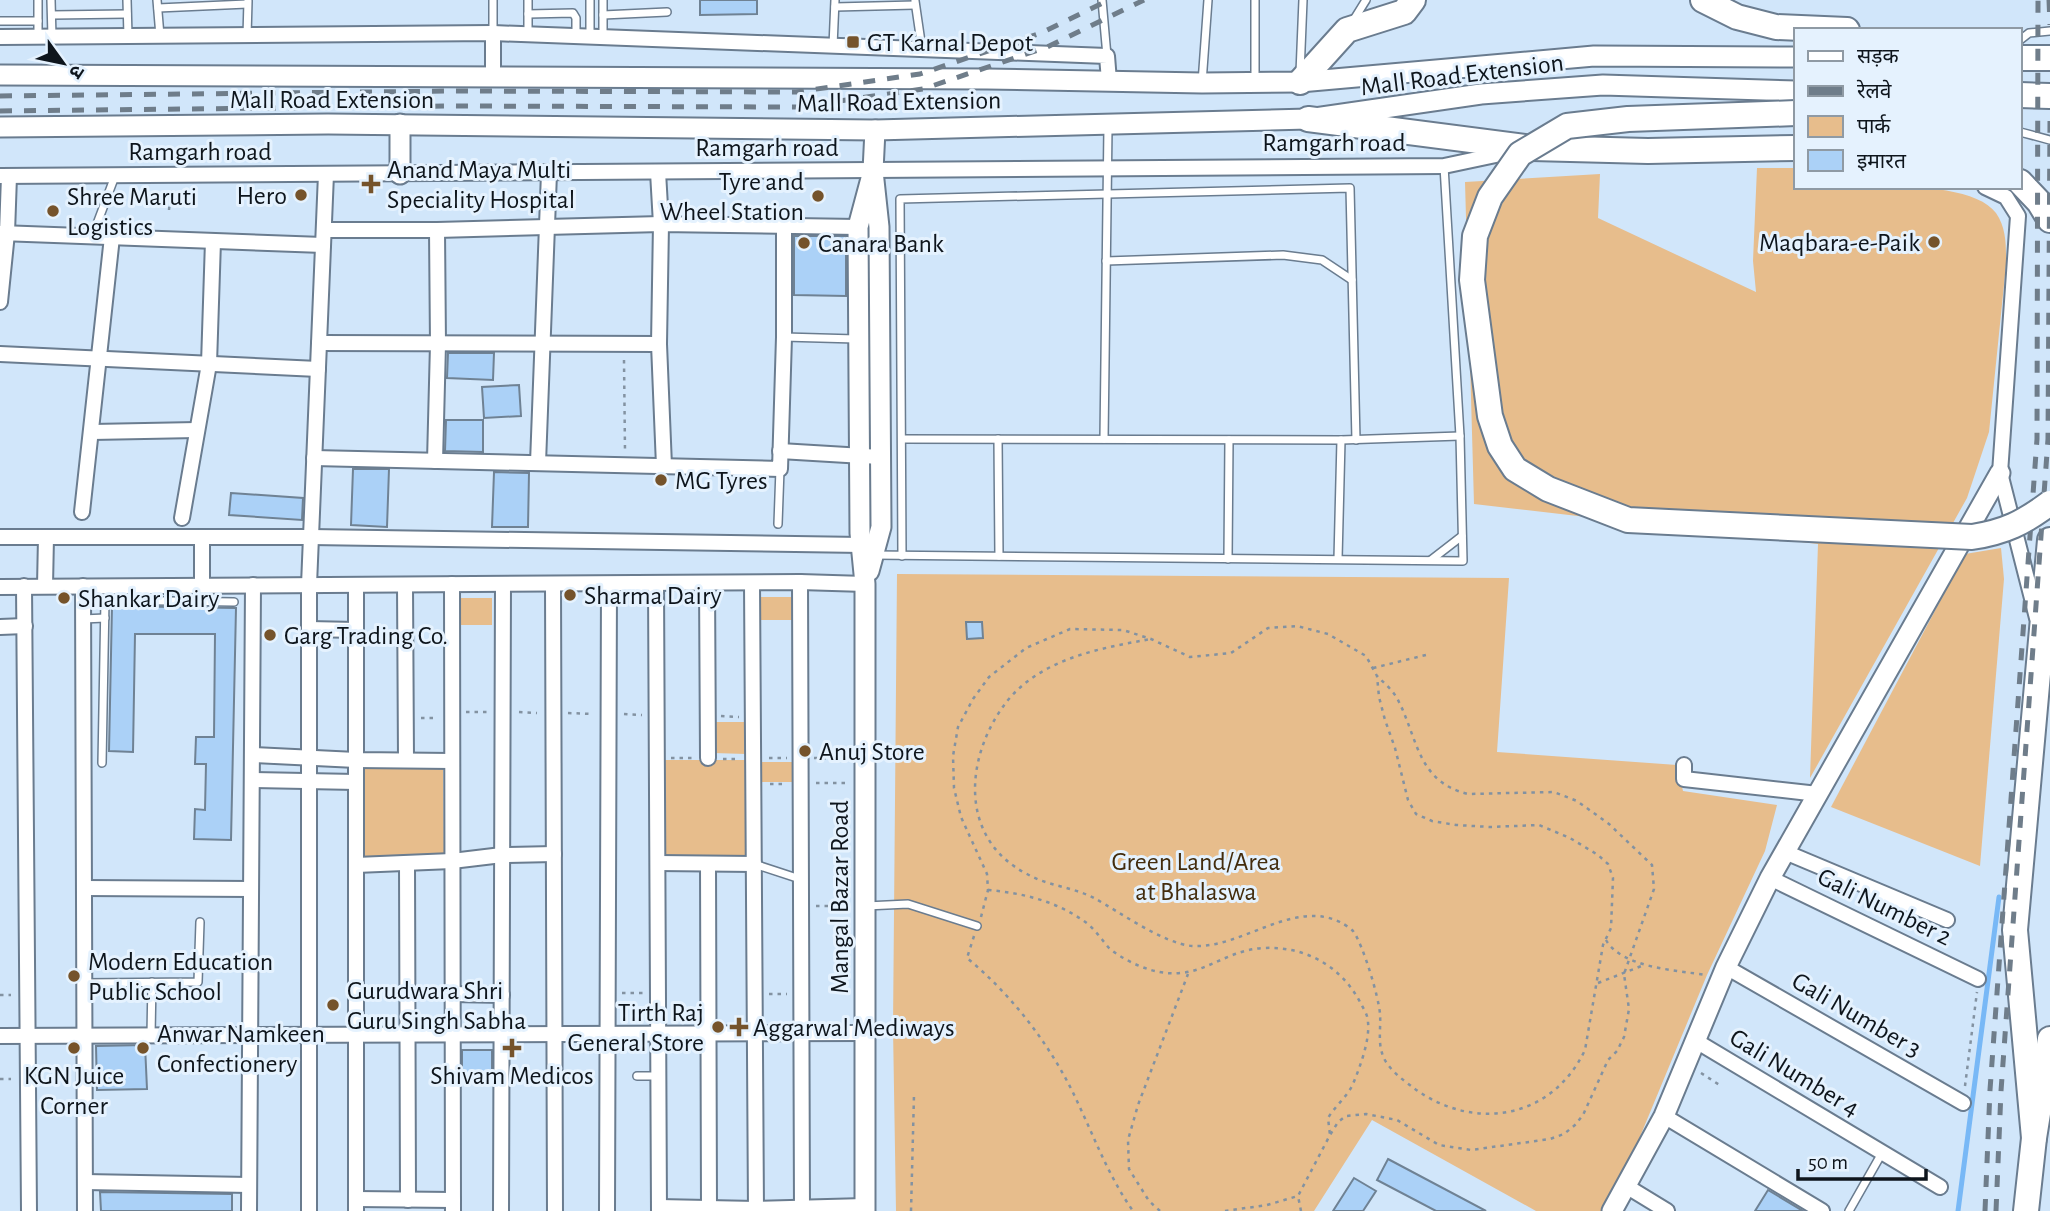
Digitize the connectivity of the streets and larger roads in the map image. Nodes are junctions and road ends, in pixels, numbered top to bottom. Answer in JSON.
{"nodes":[{"id":1,"x":1413,"y":0,"type":"edge"},
{"id":2,"x":1703,"y":0,"type":"edge"},
{"id":3,"x":1800,"y":28,"type":"edge"},
{"id":4,"x":492,"y":33,"type":"junction"},
{"id":5,"x":0,"y":37,"type":"edge"},
{"id":6,"x":1794,"y":57,"type":"edge"},
{"id":7,"x":2022,"y":58,"type":"edge"},
{"id":8,"x":2050,"y":58,"type":"edge"},
{"id":9,"x":0,"y":75,"type":"edge"},
{"id":10,"x":493,"y":77,"type":"junction"},
{"id":11,"x":1110,"y":81,"type":"junction"},
{"id":12,"x":1300,"y":82,"type":"junction"},
{"id":13,"x":1794,"y":91,"type":"edge"},
{"id":14,"x":2022,"y":96,"type":"edge"},
{"id":15,"x":2050,"y":96,"type":"edge"},
{"id":16,"x":1794,"y":113,"type":"edge"},
{"id":17,"x":1308,"y":119,"type":"junction"},
{"id":18,"x":400,"y":124,"type":"junction"},
{"id":19,"x":0,"y":127,"type":"edge"},
{"id":20,"x":874,"y":130,"type":"junction"},
{"id":21,"x":1532,"y":148,"type":"junction"},
{"id":22,"x":1789,"y":149,"type":"edge"},
{"id":23,"x":873,"y":171,"type":"junction"},
{"id":24,"x":658,"y":172,"type":"junction"},
{"id":25,"x":549,"y":173,"type":"junction"},
{"id":26,"x":326,"y":174,"type":"junction"},
{"id":27,"x":400,"y":174,"type":"junction"},
{"id":28,"x":4,"y":176,"type":"edge"},
{"id":29,"x":2022,"y":184,"type":"edge"},
{"id":30,"x":1989,"y":189,"type":"edge"},
{"id":31,"x":2050,"y":220,"type":"edge"},
{"id":32,"x":661,"y":224,"type":"junction"},
{"id":33,"x":784,"y":226,"type":"junction"},
{"id":34,"x":547,"y":227,"type":"junction"},
{"id":35,"x":858,"y":227,"type":"junction"},
{"id":36,"x":324,"y":230,"type":"junction"},
{"id":37,"x":437,"y":230,"type":"junction"},
{"id":38,"x":4,"y":233,"type":"edge"},
{"id":39,"x":111,"y":237,"type":"junction"},
{"id":40,"x":213,"y":241,"type":"junction"},
{"id":41,"x":323,"y":245,"type":"junction"},
{"id":42,"x":0,"y":302,"type":"edge"},
{"id":43,"x":319,"y":343,"type":"junction"},
{"id":44,"x":438,"y":344,"type":"junction"},
{"id":45,"x":542,"y":344,"type":"junction"},
{"id":46,"x":659,"y":344,"type":"junction"},
{"id":47,"x":0,"y":354,"type":"edge"},
{"id":48,"x":99,"y":359,"type":"junction"},
{"id":49,"x":209,"y":364,"type":"junction"},
{"id":50,"x":318,"y":369,"type":"junction"},
{"id":51,"x":197,"y":430,"type":"junction"},
{"id":52,"x":92,"y":432,"type":"junction"},
{"id":53,"x":780,"y":451,"type":"junction"},
{"id":54,"x":860,"y":456,"type":"junction"},
{"id":55,"x":880,"y":457,"type":"junction"},
{"id":56,"x":314,"y":458,"type":"junction"},
{"id":57,"x":435,"y":461,"type":"junction"},
{"id":58,"x":538,"y":463,"type":"junction"},
{"id":59,"x":664,"y":466,"type":"junction"},
{"id":60,"x":2000,"y":473,"type":"junction"},
{"id":61,"x":2050,"y":503,"type":"edge"},
{"id":62,"x":82,"y":512,"type":"dead end"},
{"id":63,"x":182,"y":518,"type":"dead end"},
{"id":64,"x":0,"y":537,"type":"edge"},
{"id":65,"x":46,"y":537,"type":"junction"},
{"id":66,"x":202,"y":537,"type":"junction"},
{"id":67,"x":311,"y":537,"type":"junction"},
{"id":68,"x":2050,"y":540,"type":"edge"},
{"id":69,"x":866,"y":552,"type":"junction"},
{"id":70,"x":800,"y":582,"type":"junction"},
{"id":71,"x":609,"y":583,"type":"junction"},
{"id":72,"x":656,"y":583,"type":"junction"},
{"id":73,"x":707,"y":583,"type":"junction"},
{"id":74,"x":752,"y":583,"type":"junction"},
{"id":75,"x":405,"y":584,"type":"junction"},
{"id":76,"x":452,"y":584,"type":"junction"},
{"id":77,"x":503,"y":584,"type":"junction"},
{"id":78,"x":553,"y":584,"type":"junction"},
{"id":79,"x":865,"y":584,"type":"junction"},
{"id":80,"x":202,"y":585,"type":"junction"},
{"id":81,"x":253,"y":585,"type":"junction"},
{"id":82,"x":309,"y":585,"type":"junction"},
{"id":83,"x":356,"y":585,"type":"junction"},
{"id":84,"x":24,"y":586,"type":"junction"},
{"id":85,"x":45,"y":586,"type":"junction"},
{"id":86,"x":83,"y":586,"type":"junction"},
{"id":87,"x":0,"y":587,"type":"edge"},
{"id":88,"x":25,"y":626,"type":"junction"},
{"id":89,"x":0,"y":627,"type":"edge"},
{"id":90,"x":309,"y":629,"type":"junction"},
{"id":91,"x":356,"y":631,"type":"junction"},
{"id":92,"x":2042,"y":636,"type":"junction"},
{"id":93,"x":252,"y":755,"type":"junction"},
{"id":94,"x":309,"y":758,"type":"junction"},
{"id":95,"x":708,"y":758,"type":"dead end"},
{"id":96,"x":356,"y":760,"type":"junction"},
{"id":97,"x":406,"y":760,"type":"junction"},
{"id":98,"x":452,"y":761,"type":"junction"},
{"id":99,"x":1685,"y":765,"type":"dead end"},
{"id":100,"x":252,"y":780,"type":"junction"},
{"id":101,"x":309,"y":781,"type":"junction"},
{"id":102,"x":356,"y":782,"type":"junction"},
{"id":103,"x":1818,"y":794,"type":"junction"},
{"id":104,"x":1785,"y":852,"type":"junction"},
{"id":105,"x":554,"y":854,"type":"junction"},
{"id":106,"x":502,"y":855,"type":"junction"},
{"id":107,"x":452,"y":862,"type":"junction"},
{"id":108,"x":407,"y":863,"type":"junction"},
{"id":109,"x":658,"y":863,"type":"junction"},
{"id":110,"x":708,"y":864,"type":"junction"},
{"id":111,"x":754,"y":864,"type":"junction"},
{"id":112,"x":356,"y":865,"type":"junction"},
{"id":113,"x":1770,"y":878,"type":"junction"},
{"id":114,"x":84,"y":888,"type":"junction"},
{"id":115,"x":251,"y":889,"type":"junction"},
{"id":116,"x":1947,"y":920,"type":"dead end"},
{"id":117,"x":1724,"y":972,"type":"junction"},
{"id":118,"x":1978,"y":979,"type":"road end"},
{"id":119,"x":453,"y":994,"type":"junction"},
{"id":120,"x":502,"y":995,"type":"junction"},
{"id":121,"x":709,"y":1032,"type":"junction"},
{"id":122,"x":755,"y":1032,"type":"junction"},
{"id":123,"x":802,"y":1032,"type":"junction"},
{"id":124,"x":502,"y":1033,"type":"junction"},
{"id":125,"x":555,"y":1033,"type":"junction"},
{"id":126,"x":608,"y":1033,"type":"junction"},
{"id":127,"x":658,"y":1033,"type":"junction"},
{"id":128,"x":865,"y":1033,"type":"junction"},
{"id":129,"x":309,"y":1034,"type":"junction"},
{"id":130,"x":356,"y":1034,"type":"junction"},
{"id":131,"x":407,"y":1034,"type":"junction"},
{"id":132,"x":453,"y":1034,"type":"junction"},
{"id":133,"x":85,"y":1035,"type":"junction"},
{"id":134,"x":250,"y":1035,"type":"junction"},
{"id":135,"x":0,"y":1036,"type":"edge"},
{"id":136,"x":29,"y":1036,"type":"junction"},
{"id":137,"x":2050,"y":1039,"type":"edge"},
{"id":138,"x":1696,"y":1041,"type":"junction"},
{"id":139,"x":1963,"y":1103,"type":"road end"},
{"id":140,"x":1664,"y":1116,"type":"junction"},
{"id":141,"x":2034,"y":1138,"type":"junction"},
{"id":142,"x":85,"y":1182,"type":"junction"},
{"id":143,"x":249,"y":1185,"type":"junction"},
{"id":144,"x":1626,"y":1186,"type":"junction"},
{"id":145,"x":1940,"y":1187,"type":"dead end"},
{"id":146,"x":408,"y":1200,"type":"junction"},
{"id":147,"x":356,"y":1205,"type":"edge"},
{"id":148,"x":453,"y":1206,"type":"edge"},
{"id":149,"x":709,"y":1208,"type":"junction"},
{"id":150,"x":865,"y":1208,"type":"edge"},
{"id":151,"x":659,"y":1209,"type":"edge"},
{"id":152,"x":802,"y":1209,"type":"edge"},
{"id":153,"x":756,"y":1210,"type":"edge"},
{"id":154,"x":29,"y":1211,"type":"edge"},
{"id":155,"x":85,"y":1211,"type":"edge"},
{"id":156,"x":249,"y":1211,"type":"edge"},
{"id":157,"x":309,"y":1211,"type":"edge"},
{"id":158,"x":501,"y":1211,"type":"edge"},
{"id":159,"x":555,"y":1211,"type":"edge"},
{"id":160,"x":607,"y":1211,"type":"edge"},
{"id":161,"x":1612,"y":1211,"type":"edge"},
{"id":162,"x":1667,"y":1211,"type":"edge"},
{"id":163,"x":1822,"y":1211,"type":"edge"},
{"id":164,"x":2026,"y":1211,"type":"edge"}],
"edges":[{"from":1,"to":12,"type":"highway"},
{"from":2,"to":3,"type":"highway"},
{"from":4,"to":5,"type":"street"},
{"from":4,"to":10,"type":"street"},
{"from":4,"to":11,"type":"street"},
{"from":6,"to":12,"type":"main road","name":"Mall Road Extension"},
{"from":7,"to":8,"type":"highway"},
{"from":9,"to":10,"type":"main road","name":"Mall Road Extension"},
{"from":10,"to":11,"type":"main road","name":"Mall Road Extension"},
{"from":11,"to":12,"type":"main road","name":"Mall Road Extension"},
{"from":13,"to":17,"type":"main road","name":"Mall Road Extension"},
{"from":14,"to":15,"type":"highway"},
{"from":16,"to":61,"type":"highway","bridge":true},
{"from":17,"to":20,"type":"main road","name":"Mall Road Extension"},
{"from":17,"to":21,"type":"highway"},
{"from":18,"to":19,"type":"main road","name":"Mall Road Extension"},
{"from":18,"to":20,"type":"main road","name":"Mall Road Extension"},
{"from":18,"to":27,"type":"main road"},
{"from":20,"to":23,"type":"main road"},
{"from":21,"to":22,"type":"highway"},
{"from":21,"to":23,"type":"street","name":"Ramgarh road"},
{"from":23,"to":24,"type":"street","name":"Ramgarh road"},
{"from":23,"to":35,"type":"main road"},
{"from":23,"to":55,"type":"main road"},
{"from":24,"to":25,"type":"street","name":"Ramgarh road"},
{"from":24,"to":32,"type":"street"},
{"from":25,"to":27,"type":"street","name":"Ramgarh road"},
{"from":25,"to":34,"type":"street"},
{"from":26,"to":27,"type":"street","name":"Ramgarh road"},
{"from":26,"to":28,"type":"street","name":"Ramgarh road"},
{"from":26,"to":36,"type":"street"},
{"from":28,"to":38,"type":"street"},
{"from":29,"to":31,"type":"highway"},
{"from":30,"to":60,"type":"street"},
{"from":32,"to":33,"type":"street"},
{"from":32,"to":34,"type":"street"},
{"from":32,"to":46,"type":"street"},
{"from":33,"to":35,"type":"street"},
{"from":33,"to":53,"type":"street"},
{"from":34,"to":37,"type":"street"},
{"from":34,"to":45,"type":"street"},
{"from":35,"to":54,"type":"main road"},
{"from":36,"to":37,"type":"street"},
{"from":36,"to":41,"type":"street"},
{"from":37,"to":44,"type":"street"},
{"from":38,"to":39,"type":"street"},
{"from":38,"to":42,"type":"street"},
{"from":39,"to":40,"type":"street"},
{"from":39,"to":48,"type":"street"},
{"from":40,"to":41,"type":"street"},
{"from":40,"to":49,"type":"street"},
{"from":41,"to":43,"type":"street"},
{"from":43,"to":44,"type":"street"},
{"from":43,"to":50,"type":"street"},
{"from":44,"to":45,"type":"street"},
{"from":44,"to":57,"type":"street"},
{"from":45,"to":46,"type":"street"},
{"from":45,"to":58,"type":"street"},
{"from":46,"to":59,"type":"street"},
{"from":47,"to":48,"type":"street"},
{"from":48,"to":49,"type":"street"},
{"from":48,"to":52,"type":"street"},
{"from":49,"to":50,"type":"street"},
{"from":49,"to":51,"type":"street"},
{"from":50,"to":56,"type":"street"},
{"from":51,"to":52,"type":"street"},
{"from":51,"to":63,"type":"street"},
{"from":52,"to":62,"type":"street"},
{"from":53,"to":54,"type":"street"},
{"from":53,"to":59,"type":"street"},
{"from":54,"to":55,"type":"street"},
{"from":54,"to":69,"type":"main road"},
{"from":55,"to":69,"type":"main road"},
{"from":56,"to":57,"type":"street"},
{"from":56,"to":67,"type":"street"},
{"from":57,"to":58,"type":"street"},
{"from":58,"to":59,"type":"street"},
{"from":60,"to":92,"type":"street"},
{"from":60,"to":103,"type":"main road"},
{"from":64,"to":65,"type":"street"},
{"from":65,"to":66,"type":"street"},
{"from":65,"to":85,"type":"street"},
{"from":66,"to":67,"type":"street"},
{"from":66,"to":80,"type":"street"},
{"from":67,"to":69,"type":"street"},
{"from":67,"to":82,"type":"street"},
{"from":68,"to":92,"type":"highway"},
{"from":69,"to":79,"type":"main road","name":"Mangal Bazar Road"},
{"from":70,"to":74,"type":"street"},
{"from":70,"to":79,"type":"street"},
{"from":70,"to":123,"type":"street"},
{"from":71,"to":72,"type":"street"},
{"from":71,"to":78,"type":"street"},
{"from":71,"to":126,"type":"street"},
{"from":72,"to":73,"type":"street"},
{"from":72,"to":109,"type":"street"},
{"from":73,"to":74,"type":"street"},
{"from":73,"to":95,"type":"street"},
{"from":74,"to":111,"type":"street"},
{"from":75,"to":76,"type":"street"},
{"from":75,"to":83,"type":"street"},
{"from":75,"to":97,"type":"street"},
{"from":76,"to":77,"type":"street"},
{"from":76,"to":98,"type":"street"},
{"from":77,"to":78,"type":"street"},
{"from":77,"to":106,"type":"street"},
{"from":78,"to":105,"type":"street"},
{"from":79,"to":128,"type":"main road","name":"Mangal Bazar Road"},
{"from":80,"to":81,"type":"street"},
{"from":80,"to":86,"type":"street"},
{"from":81,"to":82,"type":"street"},
{"from":81,"to":93,"type":"street"},
{"from":82,"to":83,"type":"street"},
{"from":82,"to":90,"type":"street"},
{"from":83,"to":91,"type":"street"},
{"from":84,"to":85,"type":"street"},
{"from":84,"to":87,"type":"street"},
{"from":84,"to":88,"type":"street"},
{"from":85,"to":86,"type":"street"},
{"from":86,"to":114,"type":"street"},
{"from":88,"to":89,"type":"street"},
{"from":88,"to":136,"type":"street"},
{"from":90,"to":91,"type":"street"},
{"from":90,"to":94,"type":"street"},
{"from":91,"to":96,"type":"street"},
{"from":92,"to":141,"type":"highway"},
{"from":93,"to":94,"type":"street"},
{"from":93,"to":100,"type":"street"},
{"from":94,"to":96,"type":"street"},
{"from":94,"to":101,"type":"street"},
{"from":96,"to":97,"type":"street"},
{"from":96,"to":102,"type":"street"},
{"from":97,"to":98,"type":"street"},
{"from":98,"to":107,"type":"street"},
{"from":99,"to":103,"type":"street"},
{"from":100,"to":101,"type":"street"},
{"from":100,"to":115,"type":"street"},
{"from":101,"to":102,"type":"street"},
{"from":101,"to":129,"type":"street"},
{"from":102,"to":112,"type":"street"},
{"from":103,"to":104,"type":"main road"},
{"from":104,"to":113,"type":"main road"},
{"from":104,"to":116,"type":"street"},
{"from":105,"to":106,"type":"street"},
{"from":105,"to":125,"type":"street"},
{"from":106,"to":107,"type":"street"},
{"from":106,"to":120,"type":"street"},
{"from":107,"to":108,"type":"street"},
{"from":107,"to":119,"type":"street"},
{"from":108,"to":112,"type":"street"},
{"from":108,"to":131,"type":"street"},
{"from":109,"to":110,"type":"street"},
{"from":109,"to":127,"type":"street"},
{"from":110,"to":111,"type":"street"},
{"from":110,"to":121,"type":"street"},
{"from":111,"to":122,"type":"street"},
{"from":112,"to":130,"type":"street"},
{"from":113,"to":117,"type":"main road"},
{"from":113,"to":118,"type":"street","name":"Gali Number 2"},
{"from":114,"to":115,"type":"street"},
{"from":114,"to":133,"type":"street"},
{"from":115,"to":134,"type":"street"},
{"from":117,"to":138,"type":"main road"},
{"from":117,"to":139,"type":"street","name":"Gali Number 3"},
{"from":119,"to":120,"type":"street"},
{"from":119,"to":132,"type":"street"},
{"from":120,"to":124,"type":"street"},
{"from":121,"to":122,"type":"street"},
{"from":121,"to":127,"type":"street"},
{"from":121,"to":149,"type":"street"},
{"from":122,"to":123,"type":"street"},
{"from":122,"to":153,"type":"street"},
{"from":123,"to":128,"type":"street"},
{"from":123,"to":152,"type":"street"},
{"from":124,"to":125,"type":"street"},
{"from":124,"to":132,"type":"street"},
{"from":124,"to":158,"type":"street"},
{"from":125,"to":126,"type":"street"},
{"from":125,"to":159,"type":"street"},
{"from":126,"to":127,"type":"street"},
{"from":126,"to":160,"type":"street"},
{"from":127,"to":151,"type":"street"},
{"from":128,"to":150,"type":"main road","name":"Mangal Bazar Road"},
{"from":129,"to":130,"type":"street"},
{"from":129,"to":134,"type":"street"},
{"from":129,"to":157,"type":"street"},
{"from":130,"to":131,"type":"street"},
{"from":130,"to":147,"type":"street"},
{"from":131,"to":132,"type":"street"},
{"from":131,"to":146,"type":"street"},
{"from":132,"to":148,"type":"street"},
{"from":133,"to":134,"type":"street"},
{"from":133,"to":136,"type":"street"},
{"from":133,"to":142,"type":"street"},
{"from":134,"to":143,"type":"street"},
{"from":135,"to":136,"type":"street"},
{"from":136,"to":154,"type":"street"},
{"from":137,"to":141,"type":"highway"},
{"from":138,"to":140,"type":"main road"},
{"from":138,"to":145,"type":"street","name":"Gali Number 4"},
{"from":140,"to":144,"type":"main road"},
{"from":140,"to":163,"type":"street"},
{"from":141,"to":164,"type":"highway"},
{"from":142,"to":143,"type":"street"},
{"from":142,"to":155,"type":"street"},
{"from":143,"to":156,"type":"street"},
{"from":144,"to":161,"type":"main road"},
{"from":144,"to":162,"type":"street"},
{"from":146,"to":147,"type":"street"},
{"from":146,"to":148,"type":"street"},
{"from":149,"to":151,"type":"street"},
{"from":149,"to":153,"type":"street"},
{"from":150,"to":152,"type":"street"},
{"from":152,"to":153,"type":"street"}]}
